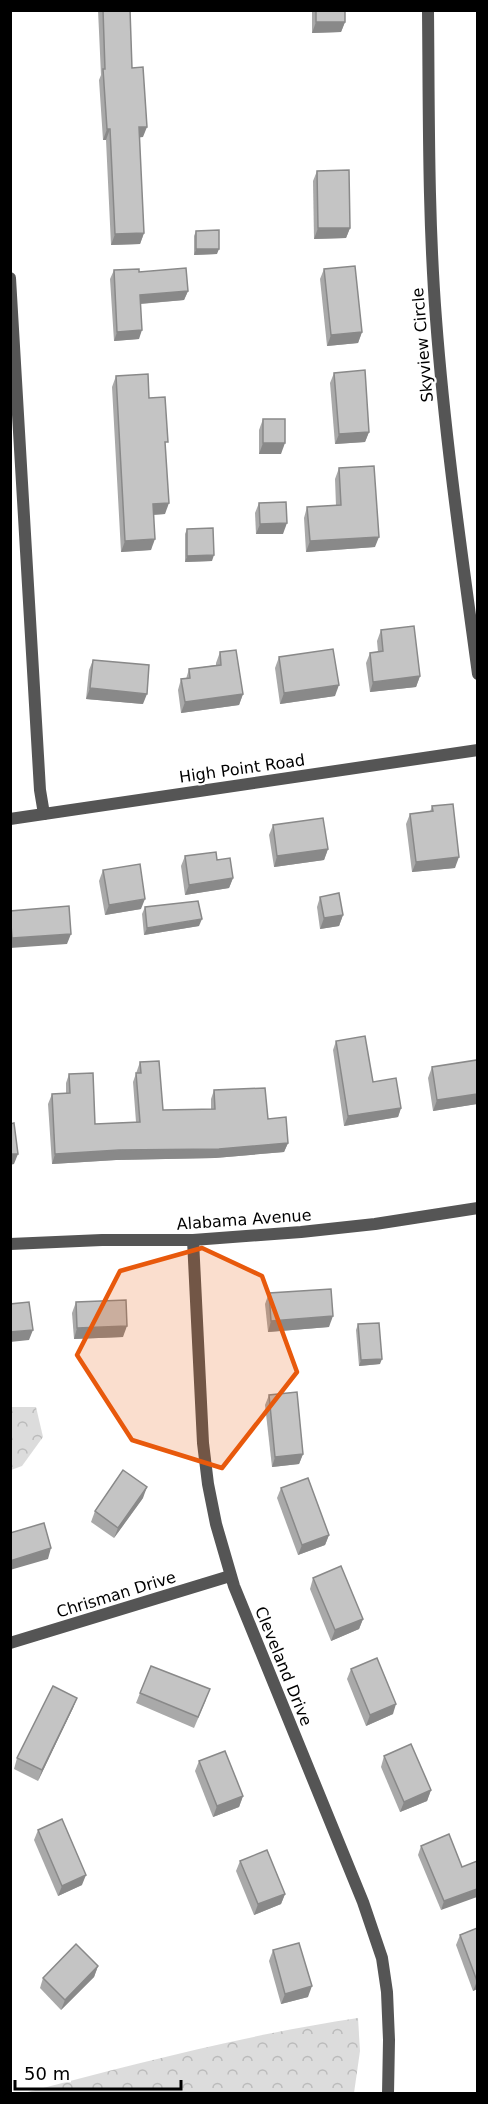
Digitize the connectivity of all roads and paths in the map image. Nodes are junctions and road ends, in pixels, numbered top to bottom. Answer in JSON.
{"nodes":[{"id":1,"x":428,"y":10,"type":"edge"},
{"id":2,"x":10,"y":278,"type":"edge"},
{"id":3,"x":477,"y":674,"type":"edge"},
{"id":4,"x":477,"y":750,"type":"edge"},
{"id":5,"x":44,"y":814,"type":"junction"},
{"id":6,"x":10,"y":819,"type":"edge"},
{"id":7,"x":477,"y":1208,"type":"edge"},
{"id":8,"x":193,"y":1240,"type":"junction"},
{"id":9,"x":10,"y":1244,"type":"edge"},
{"id":10,"x":230,"y":1576,"type":"junction"},
{"id":11,"x":10,"y":1642,"type":"edge"},
{"id":12,"x":388,"y":2094,"type":"edge"}],
"edges":[{"from":1,"to":3,"type":"street","name":"Skyview Circle"},
{"from":2,"to":5,"type":"street"},
{"from":4,"to":5,"type":"street","name":"High Point Road"},
{"from":5,"to":6,"type":"street","name":"High Point Road"},
{"from":7,"to":8,"type":"street","name":"Alabama Avenue"},
{"from":8,"to":9,"type":"street","name":"Alabama Avenue"},
{"from":8,"to":10,"type":"street","name":"Cleveland Drive"},
{"from":10,"to":11,"type":"street","name":"Chrisman Drive"},
{"from":10,"to":12,"type":"street","name":"Cleveland Drive"}]}
